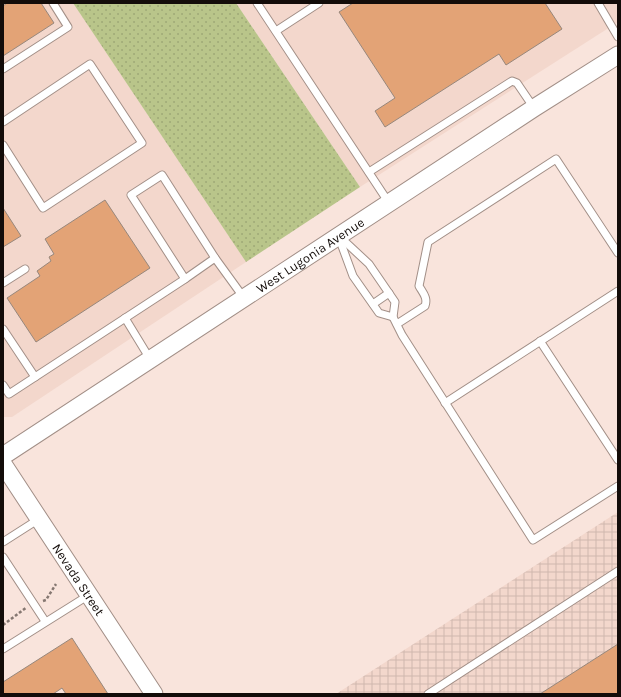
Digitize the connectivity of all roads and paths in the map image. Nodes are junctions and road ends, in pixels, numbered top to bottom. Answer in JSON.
{"nodes":[{"id":1,"x":53,"y":3,"type":"edge"},
{"id":2,"x":257,"y":3,"type":"edge"},
{"id":3,"x":319,"y":3,"type":"edge"},
{"id":4,"x":598,"y":3,"type":"edge"},
{"id":5,"x":276,"y":32,"type":"junction"},
{"id":6,"x":618,"y":37,"type":"edge"},
{"id":7,"x":618,"y":55,"type":"edge"},
{"id":8,"x":3,"y":69,"type":"edge"},
{"id":9,"x":534,"y":108,"type":"junction"},
{"id":10,"x":3,"y":122,"type":"edge"},
{"id":11,"x":3,"y":145,"type":"edge"},
{"id":12,"x":370,"y":172,"type":"junction"},
{"id":13,"x":390,"y":204,"type":"junction"},
{"id":14,"x":339,"y":236,"type":"junction"},
{"id":15,"x":618,"y":253,"type":"edge"},
{"id":16,"x":215,"y":258,"type":"junction"},
{"id":17,"x":25,"y":269,"type":"dead end"},
{"id":18,"x":186,"y":279,"type":"junction"},
{"id":19,"x":3,"y":283,"type":"edge"},
{"id":20,"x":618,"y":291,"type":"edge"},
{"id":21,"x":389,"y":293,"type":"junction"},
{"id":22,"x":244,"y":298,"type":"junction"},
{"id":23,"x":372,"y":304,"type":"junction"},
{"id":24,"x":392,"y":317,"type":"junction"},
{"id":25,"x":125,"y":318,"type":"junction"},
{"id":26,"x":397,"y":324,"type":"junction"},
{"id":27,"x":3,"y":329,"type":"edge"},
{"id":28,"x":540,"y":341,"type":"junction"},
{"id":29,"x":150,"y":359,"type":"junction"},
{"id":30,"x":35,"y":377,"type":"junction"},
{"id":31,"x":3,"y":385,"type":"edge"},
{"id":32,"x":445,"y":403,"type":"junction"},
{"id":33,"x":3,"y":456,"type":"edge"},
{"id":34,"x":618,"y":460,"type":"edge"},
{"id":35,"x":3,"y":464,"type":"edge"},
{"id":36,"x":618,"y":486,"type":"edge"},
{"id":37,"x":39,"y":519,"type":"junction"},
{"id":38,"x":3,"y":542,"type":"edge"},
{"id":39,"x":3,"y":557,"type":"edge"},
{"id":40,"x":618,"y":571,"type":"edge"},
{"id":41,"x":89,"y":594,"type":"junction"},
{"id":42,"x":45,"y":622,"type":"junction"},
{"id":43,"x":3,"y":650,"type":"edge"},
{"id":44,"x":154,"y":694,"type":"edge"},
{"id":45,"x":428,"y":694,"type":"edge"}],
"edges":[{"from":1,"to":8,"type":"lane"},
{"from":2,"to":5,"type":"lane"},
{"from":3,"to":5,"type":"lane"},
{"from":4,"to":6,"type":"lane"},
{"from":5,"to":12,"type":"lane"},
{"from":7,"to":9,"type":"street","name":"West Lugonia Avenue"},
{"from":9,"to":12,"type":"lane"},
{"from":9,"to":13,"type":"street","name":"West Lugonia Avenue"},
{"from":10,"to":11,"type":"lane"},
{"from":12,"to":13,"type":"lane"},
{"from":13,"to":14,"type":"street","name":"West Lugonia Avenue"},
{"from":14,"to":21,"type":"lane"},
{"from":14,"to":22,"type":"street","name":"West Lugonia Avenue"},
{"from":14,"to":23,"type":"lane"},
{"from":15,"to":26,"type":"lane"},
{"from":16,"to":18,"type":"lane"},
{"from":16,"to":18,"type":"lane"},
{"from":16,"to":22,"type":"lane"},
{"from":17,"to":19,"type":"lane"},
{"from":18,"to":25,"type":"lane"},
{"from":20,"to":28,"type":"lane"},
{"from":21,"to":23,"type":"lane"},
{"from":21,"to":24,"type":"lane"},
{"from":22,"to":29,"type":"street","name":"West Lugonia Avenue"},
{"from":23,"to":24,"type":"lane"},
{"from":24,"to":26,"type":"lane"},
{"from":25,"to":29,"type":"lane"},
{"from":25,"to":30,"type":"lane"},
{"from":26,"to":32,"type":"lane"},
{"from":27,"to":30,"type":"lane"},
{"from":28,"to":32,"type":"lane"},
{"from":28,"to":34,"type":"lane"},
{"from":29,"to":33,"type":"street","name":"West Lugonia Avenue"},
{"from":30,"to":31,"type":"lane"},
{"from":32,"to":36,"type":"lane"},
{"from":35,"to":37,"type":"street","name":"Nevada Street"},
{"from":37,"to":38,"type":"lane"},
{"from":37,"to":41,"type":"street","name":"Nevada Street"},
{"from":39,"to":42,"type":"lane"},
{"from":40,"to":45,"type":"lane"},
{"from":41,"to":42,"type":"lane"},
{"from":41,"to":44,"type":"street","name":"Nevada Street"},
{"from":42,"to":43,"type":"lane"}]}
